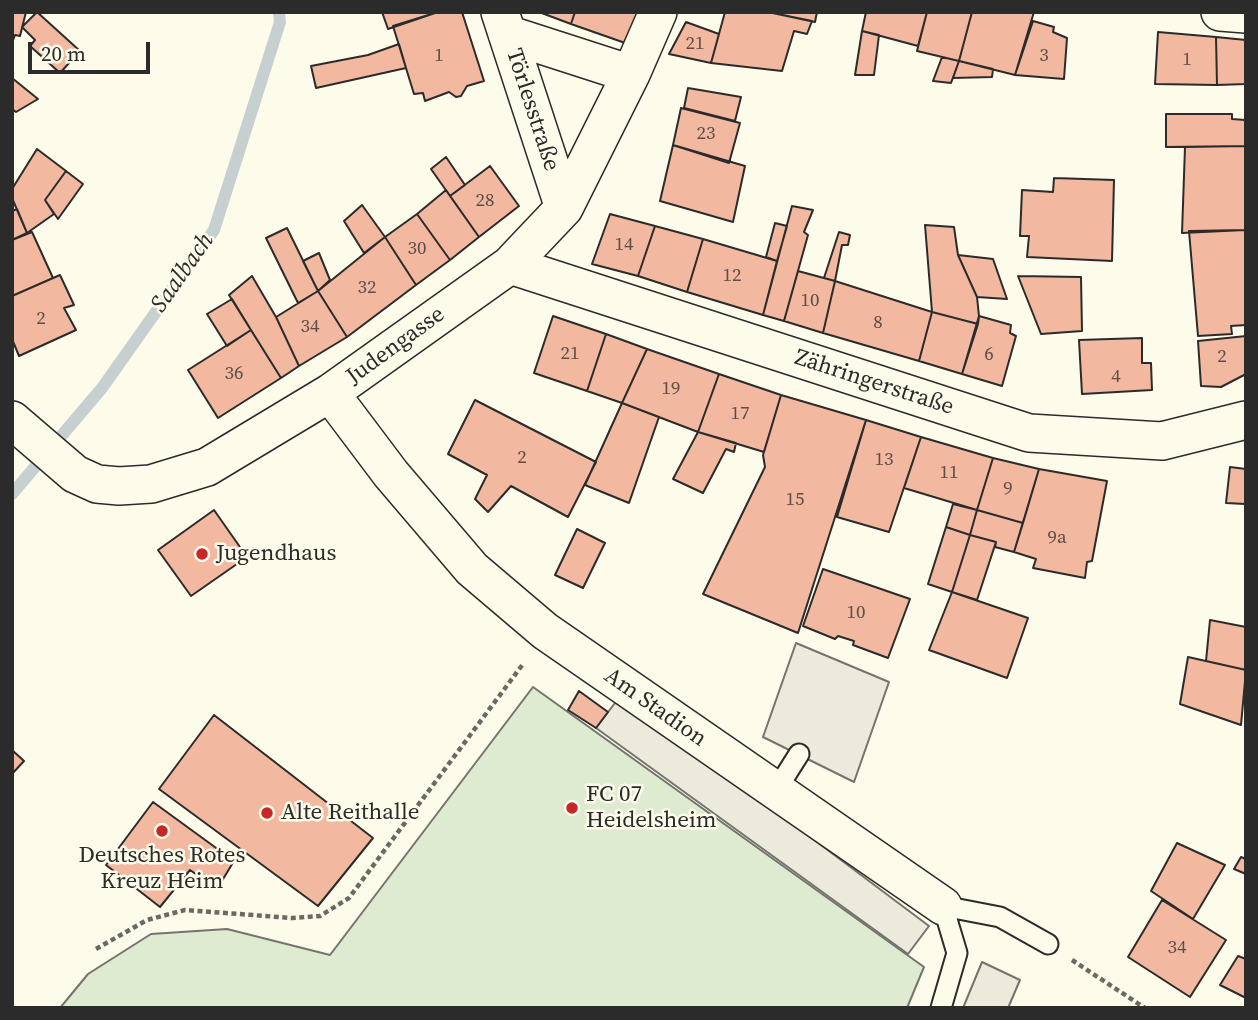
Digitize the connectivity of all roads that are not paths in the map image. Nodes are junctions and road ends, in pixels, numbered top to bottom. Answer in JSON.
{"nodes":[{"id":1,"x":658,"y":12,"type":"edge"},
{"id":2,"x":1220,"y":12,"type":"edge"},
{"id":3,"x":1246,"y":14,"type":"edge"},
{"id":4,"x":503,"y":23,"type":"edge"},
{"id":5,"x":631,"y":74,"type":"junction"},
{"id":6,"x":564,"y":208,"type":"junction"},
{"id":7,"x":510,"y":265,"type":"junction"},
{"id":8,"x":330,"y":393,"type":"junction"},
{"id":9,"x":1246,"y":420,"type":"edge"},
{"id":10,"x":15,"y":422,"type":"edge"},
{"id":11,"x":799,"y":754,"type":"dead end"},
{"id":12,"x":775,"y":792,"type":"junction"},
{"id":13,"x":943,"y":906,"type":"junction"},
{"id":14,"x":1048,"y":944,"type":"road end"},
{"id":15,"x":941,"y":1008,"type":"edge"}],
"edges":[{"from":1,"to":5,"type":"street","name":"Judengasse"},
{"from":2,"to":3,"type":"street"},
{"from":4,"to":5,"type":"street"},
{"from":4,"to":6,"type":"street","name":"Törlesstraße"},
{"from":5,"to":6,"type":"street","name":"Judengasse"},
{"from":6,"to":7,"type":"street","name":"Judengasse"},
{"from":7,"to":8,"type":"street","name":"Judengasse"},
{"from":7,"to":9,"type":"street","name":"Zähringerstraße"},
{"from":8,"to":10,"type":"street","name":"Judengasse"},
{"from":8,"to":12,"type":"street","name":"Am Stadion"},
{"from":11,"to":12,"type":"lane"},
{"from":12,"to":13,"type":"street","name":"Am Stadion"},
{"from":13,"to":14,"type":"lane"},
{"from":13,"to":15,"type":"lane"}]}
